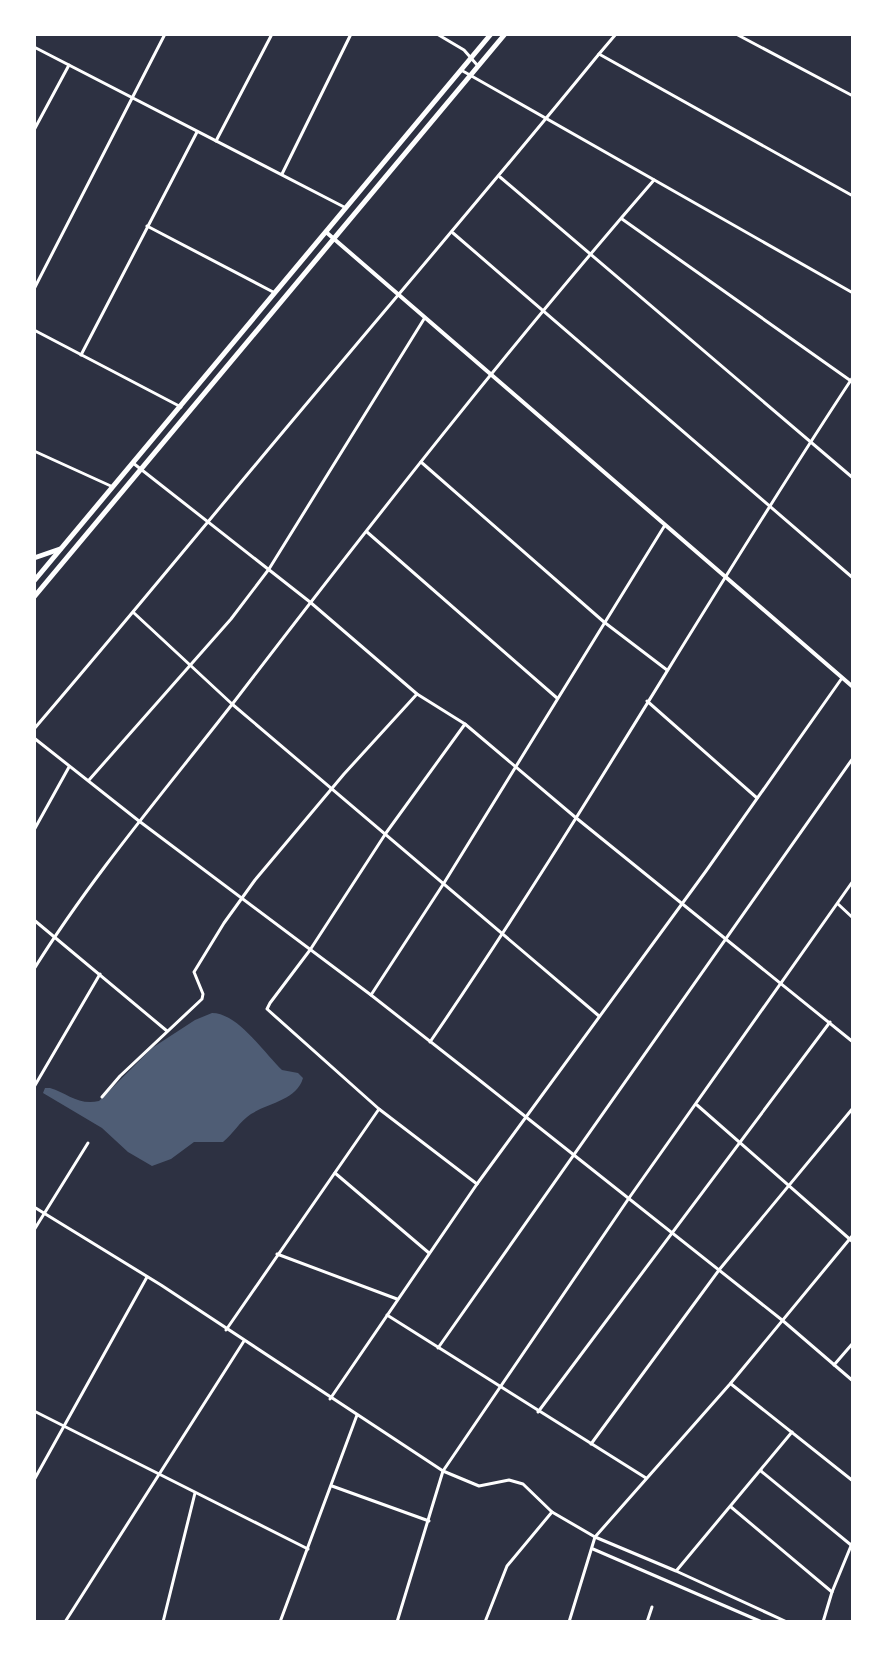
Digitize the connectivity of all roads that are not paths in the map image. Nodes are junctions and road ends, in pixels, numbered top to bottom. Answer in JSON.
{"nodes":[{"id":1,"x":165,"y":34,"type":"edge"},
{"id":2,"x":272,"y":34,"type":"edge"},
{"id":3,"x":351,"y":34,"type":"edge"},
{"id":4,"x":437,"y":34,"type":"edge"},
{"id":5,"x":491,"y":34,"type":"edge"},
{"id":6,"x":505,"y":34,"type":"edge"},
{"id":7,"x":616,"y":34,"type":"edge"},
{"id":8,"x":736,"y":34,"type":"edge"},
{"id":9,"x":34,"y":47,"type":"edge"},
{"id":10,"x":599,"y":54,"type":"junction"},
{"id":11,"x":471,"y":58,"type":"junction"},
{"id":12,"x":69,"y":65,"type":"junction"},
{"id":13,"x":478,"y":66,"type":"junction"},
{"id":14,"x":461,"y":70,"type":"junction"},
{"id":15,"x":469,"y":76,"type":"junction"},
{"id":16,"x":853,"y":96,"type":"edge"},
{"id":17,"x":132,"y":97,"type":"junction"},
{"id":18,"x":546,"y":120,"type":"junction"},
{"id":19,"x":34,"y":130,"type":"edge"},
{"id":20,"x":197,"y":132,"type":"junction"},
{"id":21,"x":216,"y":141,"type":"junction"},
{"id":22,"x":282,"y":175,"type":"junction"},
{"id":23,"x":500,"y":177,"type":"junction"},
{"id":24,"x":654,"y":180,"type":"junction"},
{"id":25,"x":853,"y":196,"type":"edge"},
{"id":26,"x":346,"y":208,"type":"junction"},
{"id":27,"x":621,"y":218,"type":"junction"},
{"id":28,"x":146,"y":226,"type":"junction"},
{"id":29,"x":326,"y":232,"type":"junction"},
{"id":30,"x":452,"y":233,"type":"junction"},
{"id":31,"x":333,"y":239,"type":"junction"},
{"id":32,"x":592,"y":254,"type":"junction"},
{"id":33,"x":34,"y":289,"type":"edge"},
{"id":34,"x":275,"y":293,"type":"junction"},
{"id":35,"x":853,"y":293,"type":"edge"},
{"id":36,"x":399,"y":294,"type":"junction"},
{"id":37,"x":543,"y":311,"type":"junction"},
{"id":38,"x":425,"y":317,"type":"junction"},
{"id":39,"x":34,"y":330,"type":"edge"},
{"id":40,"x":81,"y":355,"type":"junction"},
{"id":41,"x":491,"y":374,"type":"junction"},
{"id":42,"x":852,"y":379,"type":"edge"},
{"id":43,"x":181,"y":407,"type":"junction"},
{"id":44,"x":811,"y":441,"type":"junction"},
{"id":45,"x":34,"y":451,"type":"edge"},
{"id":46,"x":421,"y":462,"type":"junction"},
{"id":47,"x":133,"y":463,"type":"junction"},
{"id":48,"x":141,"y":469,"type":"junction"},
{"id":49,"x":853,"y":478,"type":"edge"},
{"id":50,"x":113,"y":487,"type":"junction"},
{"id":51,"x":771,"y":506,"type":"junction"},
{"id":52,"x":208,"y":522,"type":"junction"},
{"id":53,"x":665,"y":525,"type":"junction"},
{"id":54,"x":366,"y":531,"type":"junction"},
{"id":55,"x":61,"y":549,"type":"junction"},
{"id":56,"x":34,"y":558,"type":"edge"},
{"id":57,"x":269,"y":569,"type":"junction"},
{"id":58,"x":727,"y":578,"type":"junction"},
{"id":59,"x":853,"y":578,"type":"edge"},
{"id":60,"x":35,"y":580,"type":"edge"},
{"id":61,"x":43,"y":587,"type":"junction"},
{"id":62,"x":34,"y":597,"type":"edge"},
{"id":63,"x":310,"y":602,"type":"junction"},
{"id":64,"x":134,"y":613,"type":"junction"},
{"id":65,"x":604,"y":622,"type":"junction"},
{"id":66,"x":190,"y":667,"type":"junction"},
{"id":67,"x":667,"y":670,"type":"junction"},
{"id":68,"x":843,"y":678,"type":"junction"},
{"id":69,"x":853,"y":687,"type":"edge"},
{"id":70,"x":417,"y":694,"type":"junction"},
{"id":71,"x":557,"y":698,"type":"junction"},
{"id":72,"x":647,"y":701,"type":"junction"},
{"id":73,"x":232,"y":704,"type":"junction"},
{"id":74,"x":465,"y":724,"type":"junction"},
{"id":75,"x":34,"y":729,"type":"edge"},
{"id":76,"x":34,"y":738,"type":"edge"},
{"id":77,"x":853,"y":758,"type":"edge"},
{"id":78,"x":70,"y":766,"type":"junction"},
{"id":79,"x":515,"y":766,"type":"junction"},
{"id":80,"x":89,"y":780,"type":"junction"},
{"id":81,"x":332,"y":788,"type":"junction"},
{"id":82,"x":757,"y":798,"type":"junction"},
{"id":83,"x":575,"y":817,"type":"junction"},
{"id":84,"x":139,"y":821,"type":"junction"},
{"id":85,"x":34,"y":830,"type":"edge"},
{"id":86,"x":386,"y":833,"type":"junction"},
{"id":87,"x":853,"y":881,"type":"edge"},
{"id":88,"x":444,"y":883,"type":"junction"},
{"id":89,"x":240,"y":899,"type":"junction"},
{"id":90,"x":681,"y":904,"type":"junction"},
{"id":91,"x":837,"y":904,"type":"junction"},
{"id":92,"x":853,"y":918,"type":"edge"},
{"id":93,"x":34,"y":920,"type":"edge"},
{"id":94,"x":503,"y":934,"type":"junction"},
{"id":95,"x":55,"y":935,"type":"junction"},
{"id":96,"x":726,"y":940,"type":"junction"},
{"id":97,"x":310,"y":950,"type":"junction"},
{"id":98,"x":34,"y":969,"type":"edge"},
{"id":99,"x":100,"y":974,"type":"junction"},
{"id":100,"x":781,"y":983,"type":"junction"},
{"id":101,"x":371,"y":995,"type":"junction"},
{"id":102,"x":599,"y":1016,"type":"junction"},
{"id":103,"x":830,"y":1022,"type":"junction"},
{"id":104,"x":167,"y":1031,"type":"junction"},
{"id":105,"x":430,"y":1042,"type":"junction"},
{"id":106,"x":853,"y":1042,"type":"edge"},
{"id":107,"x":34,"y":1087,"type":"edge"},
{"id":108,"x":102,"y":1097,"type":"dead end"},
{"id":109,"x":697,"y":1105,"type":"junction"},
{"id":110,"x":853,"y":1108,"type":"edge"},
{"id":111,"x":379,"y":1109,"type":"junction"},
{"id":112,"x":526,"y":1117,"type":"junction"},
{"id":113,"x":742,"y":1142,"type":"junction"},
{"id":114,"x":88,"y":1143,"type":"dead end"},
{"id":115,"x":576,"y":1156,"type":"junction"},
{"id":116,"x":335,"y":1173,"type":"junction"},
{"id":117,"x":477,"y":1184,"type":"junction"},
{"id":118,"x":789,"y":1185,"type":"junction"},
{"id":119,"x":629,"y":1198,"type":"junction"},
{"id":120,"x":34,"y":1207,"type":"edge"},
{"id":121,"x":44,"y":1214,"type":"junction"},
{"id":122,"x":34,"y":1230,"type":"edge"},
{"id":123,"x":673,"y":1232,"type":"junction"},
{"id":124,"x":852,"y":1239,"type":"edge"},
{"id":125,"x":429,"y":1253,"type":"junction"},
{"id":126,"x":277,"y":1254,"type":"junction"},
{"id":127,"x":719,"y":1270,"type":"junction"},
{"id":128,"x":147,"y":1276,"type":"junction"},
{"id":129,"x":398,"y":1299,"type":"junction"},
{"id":130,"x":387,"y":1315,"type":"junction"},
{"id":131,"x":782,"y":1320,"type":"junction"},
{"id":132,"x":226,"y":1330,"type":"junction"},
{"id":133,"x":244,"y":1341,"type":"junction"},
{"id":134,"x":853,"y":1343,"type":"edge"},
{"id":135,"x":438,"y":1348,"type":"junction"},
{"id":136,"x":834,"y":1365,"type":"junction"},
{"id":137,"x":853,"y":1381,"type":"edge"},
{"id":138,"x":730,"y":1384,"type":"junction"},
{"id":139,"x":498,"y":1387,"type":"junction"},
{"id":140,"x":330,"y":1399,"type":"junction"},
{"id":141,"x":34,"y":1411,"type":"edge"},
{"id":142,"x":538,"y":1412,"type":"junction"},
{"id":143,"x":357,"y":1415,"type":"junction"},
{"id":144,"x":65,"y":1425,"type":"junction"},
{"id":145,"x":792,"y":1432,"type":"junction"},
{"id":146,"x":591,"y":1444,"type":"junction"},
{"id":147,"x":443,"y":1471,"type":"junction"},
{"id":148,"x":760,"y":1471,"type":"junction"},
{"id":149,"x":159,"y":1475,"type":"junction"},
{"id":150,"x":646,"y":1478,"type":"junction"},
{"id":151,"x":34,"y":1480,"type":"edge"},
{"id":152,"x":853,"y":1481,"type":"edge"},
{"id":153,"x":332,"y":1486,"type":"junction"},
{"id":154,"x":195,"y":1493,"type":"junction"},
{"id":155,"x":730,"y":1507,"type":"junction"},
{"id":156,"x":552,"y":1512,"type":"junction"},
{"id":157,"x":429,"y":1521,"type":"junction"},
{"id":158,"x":595,"y":1537,"type":"junction"},
{"id":159,"x":852,"y":1543,"type":"edge"},
{"id":160,"x":591,"y":1548,"type":"junction"},
{"id":161,"x":308,"y":1549,"type":"junction"},
{"id":162,"x":676,"y":1571,"type":"junction"},
{"id":163,"x":832,"y":1592,"type":"junction"},
{"id":164,"x":742,"y":1601,"type":"junction"},
{"id":165,"x":652,"y":1607,"type":"dead end"},
{"id":166,"x":737,"y":1611,"type":"junction"},
{"id":167,"x":65,"y":1622,"type":"edge"},
{"id":168,"x":163,"y":1622,"type":"edge"},
{"id":169,"x":280,"y":1622,"type":"edge"},
{"id":170,"x":397,"y":1622,"type":"edge"},
{"id":171,"x":485,"y":1622,"type":"edge"},
{"id":172,"x":569,"y":1622,"type":"edge"},
{"id":173,"x":647,"y":1622,"type":"edge"},
{"id":174,"x":762,"y":1622,"type":"edge"},
{"id":175,"x":787,"y":1622,"type":"edge"},
{"id":176,"x":823,"y":1622,"type":"edge"}],
"edges":[{"from":1,"to":17,"type":"street"},
{"from":2,"to":21,"type":"street"},
{"from":3,"to":22,"type":"street"},
{"from":4,"to":11,"type":"street"},
{"from":5,"to":11,"type":"highway"},
{"from":6,"to":13,"type":"highway"},
{"from":7,"to":10,"type":"street"},
{"from":8,"to":16,"type":"street"},
{"from":9,"to":12,"type":"street"},
{"from":10,"to":18,"type":"street"},
{"from":10,"to":25,"type":"street"},
{"from":11,"to":13,"type":"street"},
{"from":11,"to":14,"type":"highway"},
{"from":12,"to":17,"type":"street"},
{"from":12,"to":19,"type":"street"},
{"from":13,"to":15,"type":"highway"},
{"from":14,"to":15,"type":"street"},
{"from":14,"to":26,"type":"highway"},
{"from":15,"to":18,"type":"street"},
{"from":15,"to":31,"type":"highway"},
{"from":17,"to":20,"type":"street"},
{"from":17,"to":33,"type":"street"},
{"from":18,"to":23,"type":"street"},
{"from":18,"to":24,"type":"street"},
{"from":20,"to":21,"type":"street"},
{"from":20,"to":28,"type":"street"},
{"from":21,"to":22,"type":"street"},
{"from":22,"to":26,"type":"street"},
{"from":23,"to":30,"type":"street"},
{"from":23,"to":32,"type":"street"},
{"from":24,"to":27,"type":"street"},
{"from":24,"to":35,"type":"street"},
{"from":26,"to":29,"type":"highway"},
{"from":27,"to":32,"type":"street"},
{"from":27,"to":42,"type":"street"},
{"from":28,"to":34,"type":"street"},
{"from":28,"to":40,"type":"street"},
{"from":29,"to":31,"type":"street"},
{"from":29,"to":34,"type":"highway"},
{"from":30,"to":36,"type":"street"},
{"from":30,"to":37,"type":"street"},
{"from":31,"to":36,"type":"street"},
{"from":31,"to":48,"type":"highway"},
{"from":32,"to":37,"type":"street"},
{"from":32,"to":44,"type":"street"},
{"from":34,"to":43,"type":"highway"},
{"from":36,"to":38,"type":"street"},
{"from":36,"to":52,"type":"street"},
{"from":37,"to":41,"type":"street"},
{"from":37,"to":51,"type":"street"},
{"from":38,"to":41,"type":"street"},
{"from":38,"to":57,"type":"street"},
{"from":39,"to":40,"type":"street"},
{"from":40,"to":43,"type":"street"},
{"from":41,"to":46,"type":"street"},
{"from":41,"to":53,"type":"street"},
{"from":42,"to":44,"type":"street"},
{"from":43,"to":47,"type":"highway"},
{"from":44,"to":49,"type":"street"},
{"from":44,"to":51,"type":"street"},
{"from":45,"to":50,"type":"street"},
{"from":46,"to":54,"type":"street"},
{"from":46,"to":65,"type":"street"},
{"from":47,"to":48,"type":"street"},
{"from":47,"to":50,"type":"highway"},
{"from":48,"to":52,"type":"street"},
{"from":48,"to":61,"type":"highway"},
{"from":50,"to":55,"type":"highway"},
{"from":51,"to":58,"type":"street"},
{"from":51,"to":59,"type":"street"},
{"from":52,"to":57,"type":"street"},
{"from":52,"to":64,"type":"street"},
{"from":53,"to":58,"type":"street"},
{"from":53,"to":65,"type":"street"},
{"from":54,"to":63,"type":"street"},
{"from":54,"to":71,"type":"street"},
{"from":55,"to":56,"type":"highway"},
{"from":55,"to":60,"type":"highway"},
{"from":57,"to":63,"type":"street"},
{"from":57,"to":66,"type":"street"},
{"from":58,"to":67,"type":"street"},
{"from":58,"to":68,"type":"street"},
{"from":60,"to":61,"type":"street"},
{"from":61,"to":62,"type":"highway"},
{"from":63,"to":70,"type":"street"},
{"from":63,"to":73,"type":"street"},
{"from":64,"to":66,"type":"street"},
{"from":64,"to":75,"type":"street"},
{"from":65,"to":67,"type":"street"},
{"from":65,"to":71,"type":"street"},
{"from":66,"to":73,"type":"street"},
{"from":66,"to":80,"type":"street"},
{"from":67,"to":72,"type":"street"},
{"from":68,"to":69,"type":"street"},
{"from":68,"to":82,"type":"street"},
{"from":70,"to":74,"type":"street"},
{"from":70,"to":81,"type":"street"},
{"from":71,"to":79,"type":"street"},
{"from":72,"to":82,"type":"street"},
{"from":72,"to":83,"type":"street"},
{"from":73,"to":81,"type":"street"},
{"from":73,"to":84,"type":"street"},
{"from":74,"to":79,"type":"street"},
{"from":74,"to":86,"type":"street"},
{"from":76,"to":78,"type":"street"},
{"from":77,"to":96,"type":"street"},
{"from":78,"to":80,"type":"street"},
{"from":78,"to":85,"type":"street"},
{"from":79,"to":83,"type":"street"},
{"from":79,"to":88,"type":"street"},
{"from":80,"to":84,"type":"street"},
{"from":81,"to":86,"type":"street"},
{"from":81,"to":89,"type":"street"},
{"from":82,"to":90,"type":"street"},
{"from":83,"to":90,"type":"street"},
{"from":83,"to":94,"type":"street"},
{"from":84,"to":89,"type":"street"},
{"from":84,"to":95,"type":"street"},
{"from":86,"to":88,"type":"street"},
{"from":86,"to":97,"type":"street"},
{"from":87,"to":91,"type":"street"},
{"from":88,"to":94,"type":"street"},
{"from":88,"to":101,"type":"street"},
{"from":89,"to":97,"type":"street"},
{"from":89,"to":104,"type":"street"},
{"from":90,"to":96,"type":"street"},
{"from":90,"to":102,"type":"street"},
{"from":91,"to":92,"type":"street"},
{"from":91,"to":100,"type":"street"},
{"from":93,"to":95,"type":"street"},
{"from":94,"to":102,"type":"street"},
{"from":94,"to":105,"type":"street"},
{"from":95,"to":98,"type":"street"},
{"from":95,"to":99,"type":"street"},
{"from":96,"to":100,"type":"street"},
{"from":96,"to":115,"type":"street"},
{"from":97,"to":101,"type":"street"},
{"from":97,"to":111,"type":"street"},
{"from":99,"to":104,"type":"street"},
{"from":99,"to":107,"type":"street"},
{"from":100,"to":103,"type":"street"},
{"from":100,"to":109,"type":"street"},
{"from":101,"to":105,"type":"street"},
{"from":102,"to":112,"type":"street"},
{"from":103,"to":106,"type":"street"},
{"from":103,"to":113,"type":"street"},
{"from":104,"to":108,"type":"street"},
{"from":105,"to":112,"type":"street"},
{"from":109,"to":113,"type":"street"},
{"from":109,"to":119,"type":"street"},
{"from":110,"to":118,"type":"street"},
{"from":111,"to":116,"type":"street"},
{"from":111,"to":117,"type":"street"},
{"from":112,"to":115,"type":"street"},
{"from":112,"to":117,"type":"street"},
{"from":113,"to":118,"type":"street"},
{"from":113,"to":123,"type":"street"},
{"from":114,"to":121,"type":"street"},
{"from":115,"to":119,"type":"street"},
{"from":115,"to":135,"type":"street"},
{"from":116,"to":125,"type":"street"},
{"from":116,"to":126,"type":"street"},
{"from":117,"to":125,"type":"street"},
{"from":118,"to":124,"type":"street"},
{"from":118,"to":127,"type":"street"},
{"from":119,"to":123,"type":"street"},
{"from":119,"to":139,"type":"street"},
{"from":120,"to":121,"type":"street"},
{"from":121,"to":122,"type":"street"},
{"from":121,"to":128,"type":"street"},
{"from":123,"to":127,"type":"street"},
{"from":123,"to":142,"type":"street"},
{"from":124,"to":131,"type":"street"},
{"from":125,"to":129,"type":"street"},
{"from":126,"to":129,"type":"street"},
{"from":126,"to":132,"type":"street"},
{"from":127,"to":131,"type":"street"},
{"from":127,"to":146,"type":"street"},
{"from":128,"to":132,"type":"street"},
{"from":128,"to":144,"type":"street"},
{"from":129,"to":130,"type":"street"},
{"from":130,"to":135,"type":"street"},
{"from":130,"to":140,"type":"street"},
{"from":131,"to":136,"type":"street"},
{"from":131,"to":138,"type":"street"},
{"from":132,"to":133,"type":"street"},
{"from":133,"to":140,"type":"street"},
{"from":133,"to":149,"type":"street"},
{"from":134,"to":136,"type":"street"},
{"from":135,"to":139,"type":"street"},
{"from":136,"to":137,"type":"street"},
{"from":138,"to":145,"type":"street"},
{"from":138,"to":150,"type":"street"},
{"from":139,"to":142,"type":"street"},
{"from":139,"to":147,"type":"street"},
{"from":140,"to":143,"type":"street"},
{"from":141,"to":144,"type":"street"},
{"from":142,"to":146,"type":"street"},
{"from":143,"to":147,"type":"street"},
{"from":143,"to":153,"type":"street"},
{"from":144,"to":149,"type":"street"},
{"from":144,"to":151,"type":"street"},
{"from":145,"to":148,"type":"street"},
{"from":145,"to":152,"type":"street"},
{"from":146,"to":150,"type":"street"},
{"from":147,"to":156,"type":"street"},
{"from":147,"to":157,"type":"street"},
{"from":148,"to":155,"type":"street"},
{"from":148,"to":159,"type":"street"},
{"from":149,"to":154,"type":"street"},
{"from":149,"to":167,"type":"street"},
{"from":150,"to":158,"type":"street"},
{"from":153,"to":157,"type":"street"},
{"from":153,"to":161,"type":"street"},
{"from":154,"to":161,"type":"street"},
{"from":154,"to":168,"type":"street"},
{"from":155,"to":162,"type":"street"},
{"from":155,"to":163,"type":"street"},
{"from":156,"to":158,"type":"street"},
{"from":156,"to":171,"type":"street"},
{"from":157,"to":170,"type":"street"},
{"from":158,"to":160,"type":"street"},
{"from":158,"to":162,"type":"street"},
{"from":159,"to":163,"type":"street"},
{"from":160,"to":166,"type":"street"},
{"from":160,"to":172,"type":"street"},
{"from":161,"to":169,"type":"street"},
{"from":162,"to":164,"type":"street"},
{"from":163,"to":176,"type":"street"},
{"from":164,"to":166,"type":"street"},
{"from":164,"to":175,"type":"street"},
{"from":165,"to":173,"type":"street"},
{"from":166,"to":174,"type":"street"}]}
